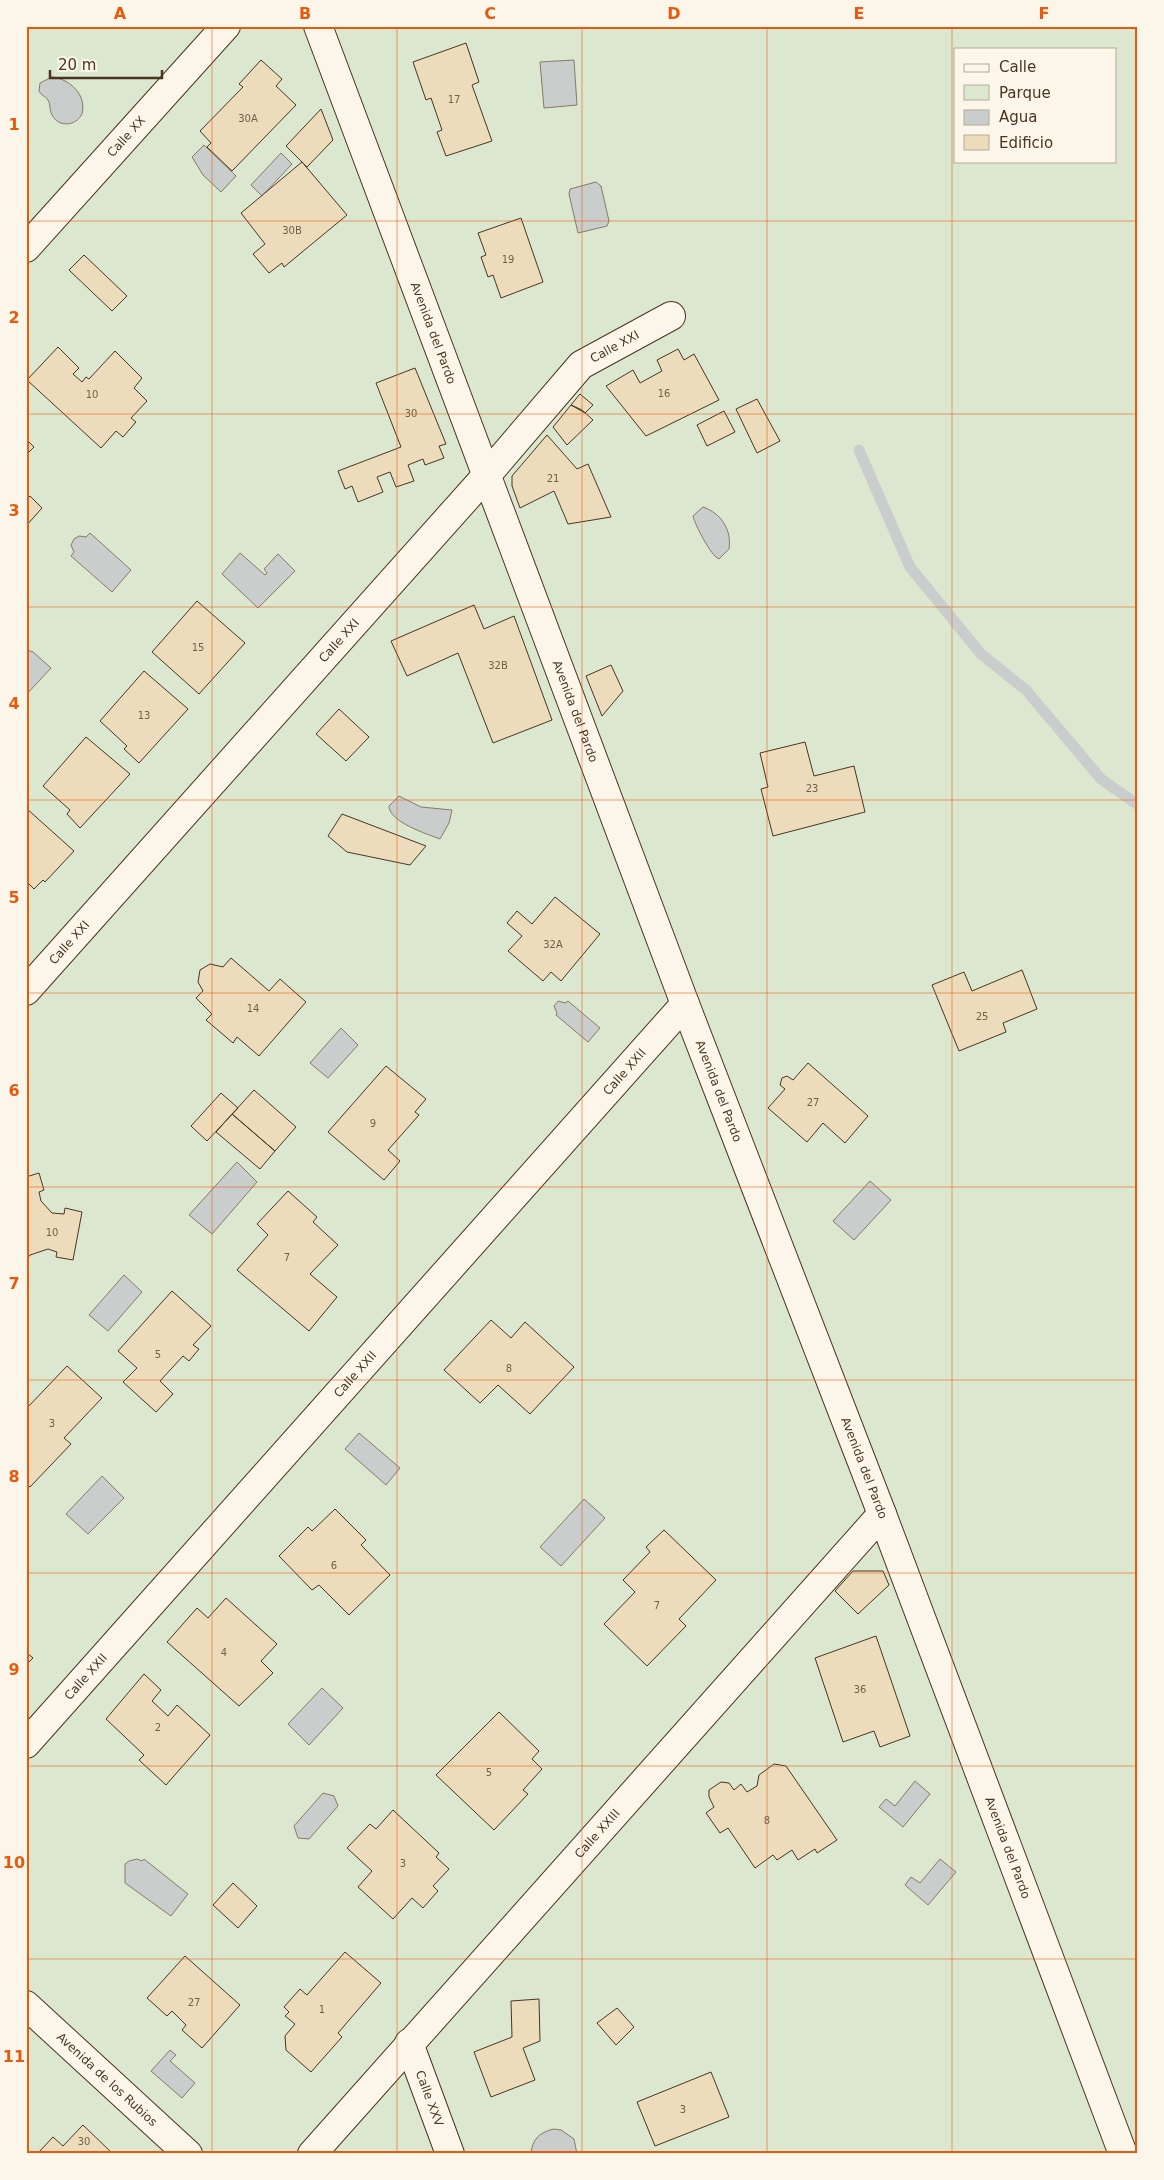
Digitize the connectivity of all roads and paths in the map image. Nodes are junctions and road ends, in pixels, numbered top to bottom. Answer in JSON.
{"nodes":[{"id":1,"x":226,"y":26,"type":"edge"},
{"id":2,"x":318,"y":26,"type":"edge"},
{"id":3,"x":26,"y":248,"type":"edge"},
{"id":4,"x":671,"y":316,"type":"dead end"},
{"id":5,"x":486,"y":476,"type":"junction"},
{"id":6,"x":26,"y":991,"type":"edge"},
{"id":7,"x":685,"y":1004,"type":"junction"},
{"id":8,"x":882,"y":1514,"type":"junction"},
{"id":9,"x":26,"y":1744,"type":"edge"},
{"id":10,"x":26,"y":2005,"type":"edge"},
{"id":11,"x":409,"y":2043,"type":"junction"},
{"id":12,"x":188,"y":2154,"type":"edge"},
{"id":13,"x":312,"y":2154,"type":"edge"},
{"id":14,"x":450,"y":2154,"type":"edge"},
{"id":15,"x":1123,"y":2154,"type":"edge"}],
"edges":[{"from":1,"to":3,"type":"street","name":"Calle XX"},
{"from":2,"to":5,"type":"street","name":"Avenida del Pardo"},
{"from":4,"to":5,"type":"street","name":"Calle XXI"},
{"from":5,"to":6,"type":"street","name":"Calle XXI"},
{"from":5,"to":7,"type":"street","name":"Avenida del Pardo"},
{"from":7,"to":8,"type":"street","name":"Avenida del Pardo"},
{"from":7,"to":9,"type":"street","name":"Calle XXII"},
{"from":8,"to":11,"type":"street","name":"Calle XXIII"},
{"from":8,"to":15,"type":"street","name":"Avenida del Pardo"},
{"from":10,"to":12,"type":"street","name":"Avenida de los Rubios"},
{"from":11,"to":13,"type":"street","name":"Calle XXIII"},
{"from":11,"to":14,"type":"street","name":"Calle XXV"}]}
